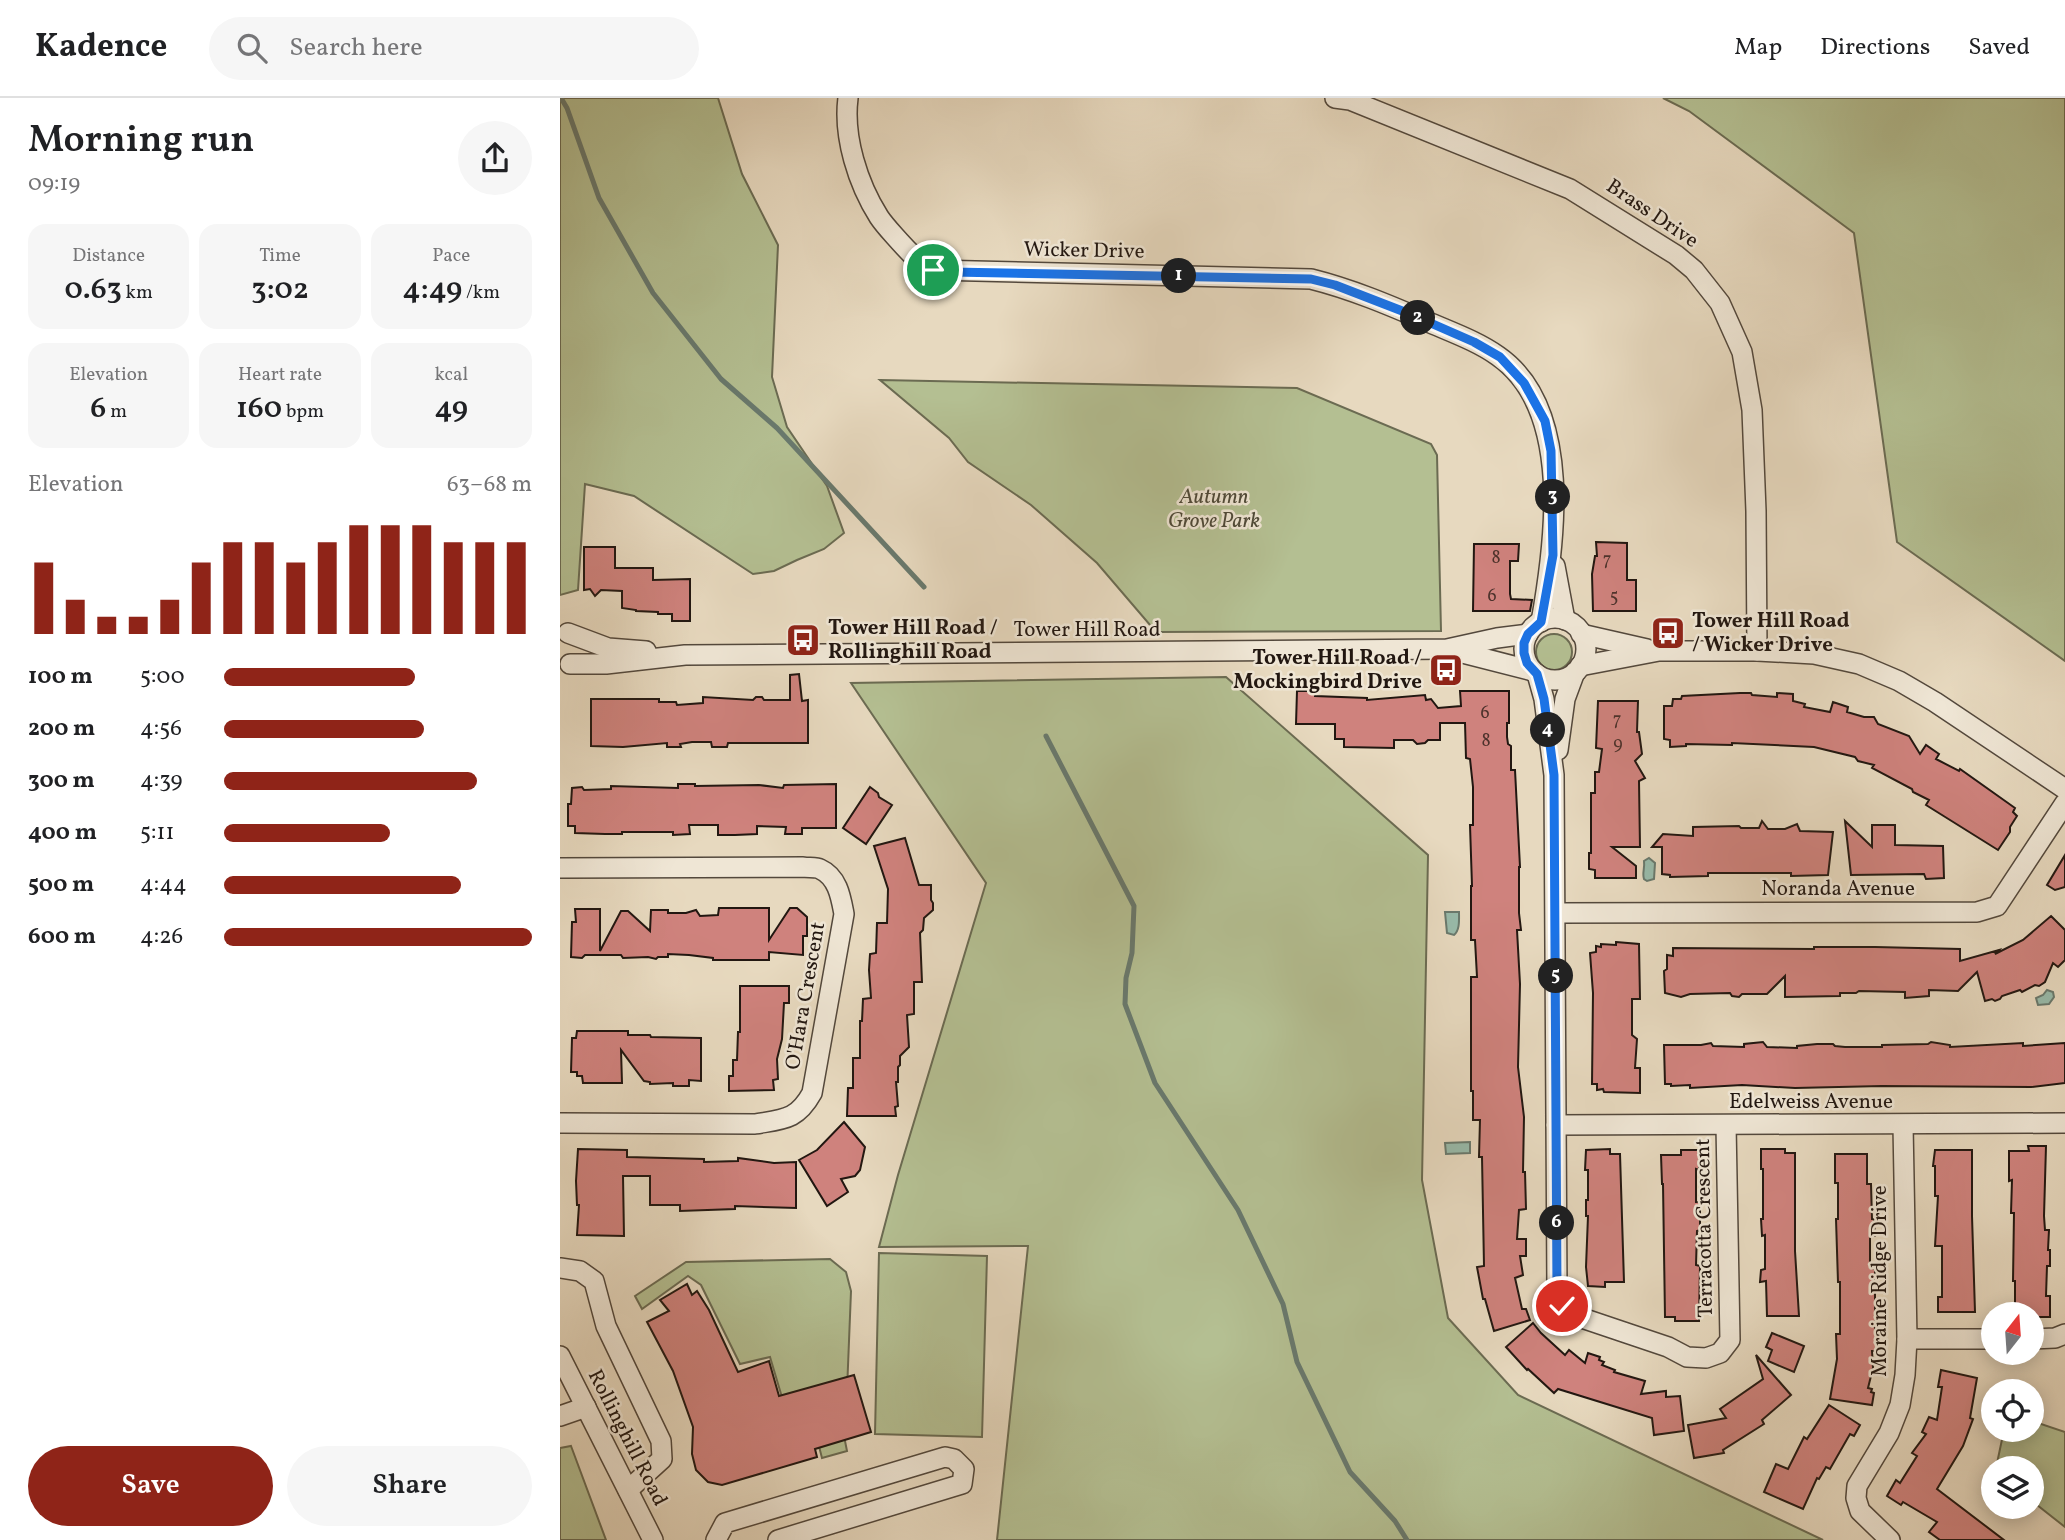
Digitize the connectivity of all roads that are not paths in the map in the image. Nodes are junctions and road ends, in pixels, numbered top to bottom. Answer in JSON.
{"nodes":[{"id":1,"x":848,"y":98,"type":"edge"},
{"id":2,"x":1335,"y":98,"type":"edge"},
{"id":3,"x":1553,"y":555,"type":"junction"},
{"id":4,"x":1565,"y":620,"type":"junction"},
{"id":5,"x":1535,"y":628,"type":"junction"},
{"id":6,"x":564,"y":630,"type":"edge"},
{"id":7,"x":1581,"y":634,"type":"junction"},
{"id":8,"x":1447,"y":649,"type":"junction"},
{"id":9,"x":1658,"y":651,"type":"junction"},
{"id":10,"x":1757,"y":651,"type":"junction"},
{"id":11,"x":685,"y":655,"type":"junction"},
{"id":12,"x":1578,"y":669,"type":"junction"},
{"id":13,"x":563,"y":671,"type":"edge"},
{"id":14,"x":1535,"y":673,"type":"junction"},
{"id":15,"x":1554,"y":775,"type":"junction"},
{"id":16,"x":2065,"y":789,"type":"edge"},
{"id":17,"x":2065,"y":803,"type":"edge"},
{"id":18,"x":560,"y":868,"type":"edge"},
{"id":19,"x":1556,"y":913,"type":"junction"},
{"id":20,"x":560,"y":1123,"type":"edge"},
{"id":21,"x":2065,"y":1123,"type":"edge"},
{"id":22,"x":1556,"y":1125,"type":"junction"},
{"id":23,"x":1727,"y":1125,"type":"junction"},
{"id":24,"x":1903,"y":1125,"type":"junction"},
{"id":25,"x":560,"y":1268,"type":"edge"},
{"id":26,"x":2065,"y":1334,"type":"edge"},
{"id":27,"x":2044,"y":1338,"type":"edge"},
{"id":28,"x":1907,"y":1339,"type":"junction"},
{"id":29,"x":1981,"y":1339,"type":"edge"},
{"id":30,"x":560,"y":1356,"type":"edge"},
{"id":31,"x":586,"y":1407,"type":"junction"},
{"id":32,"x":560,"y":1416,"type":"edge"},
{"id":33,"x":628,"y":1490,"type":"junction"},
{"id":34,"x":653,"y":1540,"type":"edge"},
{"id":35,"x":716,"y":1540,"type":"edge"},
{"id":36,"x":778,"y":1540,"type":"edge"},
{"id":37,"x":1890,"y":1540,"type":"edge"}],
"edges":[{"from":1,"to":3,"type":"street","name":"Wicker Drive"},
{"from":2,"to":10,"type":"street","name":"Brass Drive"},
{"from":3,"to":4,"type":"street","name":"Wicker Drive"},
{"from":3,"to":5,"type":"street","name":"Wicker Drive"},
{"from":4,"to":5,"type":"street"},
{"from":4,"to":7,"type":"street"},
{"from":5,"to":8,"type":"street","name":"Tower Hill Road"},
{"from":5,"to":14,"type":"street"},
{"from":6,"to":11,"type":"street","name":"Tower Hill Road"},
{"from":6,"to":13,"type":"street"},
{"from":7,"to":9,"type":"street"},
{"from":7,"to":12,"type":"street"},
{"from":8,"to":11,"type":"street","name":"Tower Hill Road"},
{"from":8,"to":14,"type":"street","name":"Tower Hill Road"},
{"from":9,"to":10,"type":"street"},
{"from":9,"to":12,"type":"street"},
{"from":10,"to":16,"type":"street"},
{"from":11,"to":13,"type":"street","name":"Tower Hill Road"},
{"from":12,"to":14,"type":"street"},
{"from":12,"to":15,"type":"street"},
{"from":14,"to":15,"type":"street"},
{"from":15,"to":19,"type":"street"},
{"from":17,"to":19,"type":"street","name":"Noranda Avenue"},
{"from":18,"to":20,"type":"street","name":"O'Hara Crescent"},
{"from":19,"to":22,"type":"street"},
{"from":21,"to":24,"type":"street","name":"Edelweiss Avenue"},
{"from":22,"to":23,"type":"street","name":"Edelweiss Avenue"},
{"from":22,"to":23,"type":"street","name":"Terracotta Crescent"},
{"from":23,"to":24,"type":"street","name":"Edelweiss Avenue"},
{"from":24,"to":28,"type":"street","name":"Moraine Ridge Drive"},
{"from":25,"to":33,"type":"street"},
{"from":26,"to":27,"type":"street"},
{"from":28,"to":29,"type":"street"},
{"from":28,"to":37,"type":"street","name":"Moraine Ridge Drive"},
{"from":30,"to":31,"type":"street","name":"Rollinghill Road"},
{"from":31,"to":32,"type":"street"},
{"from":31,"to":33,"type":"street","name":"Rollinghill Road"},
{"from":33,"to":34,"type":"street","name":"Rollinghill Road"},
{"from":35,"to":36,"type":"street"}]}
